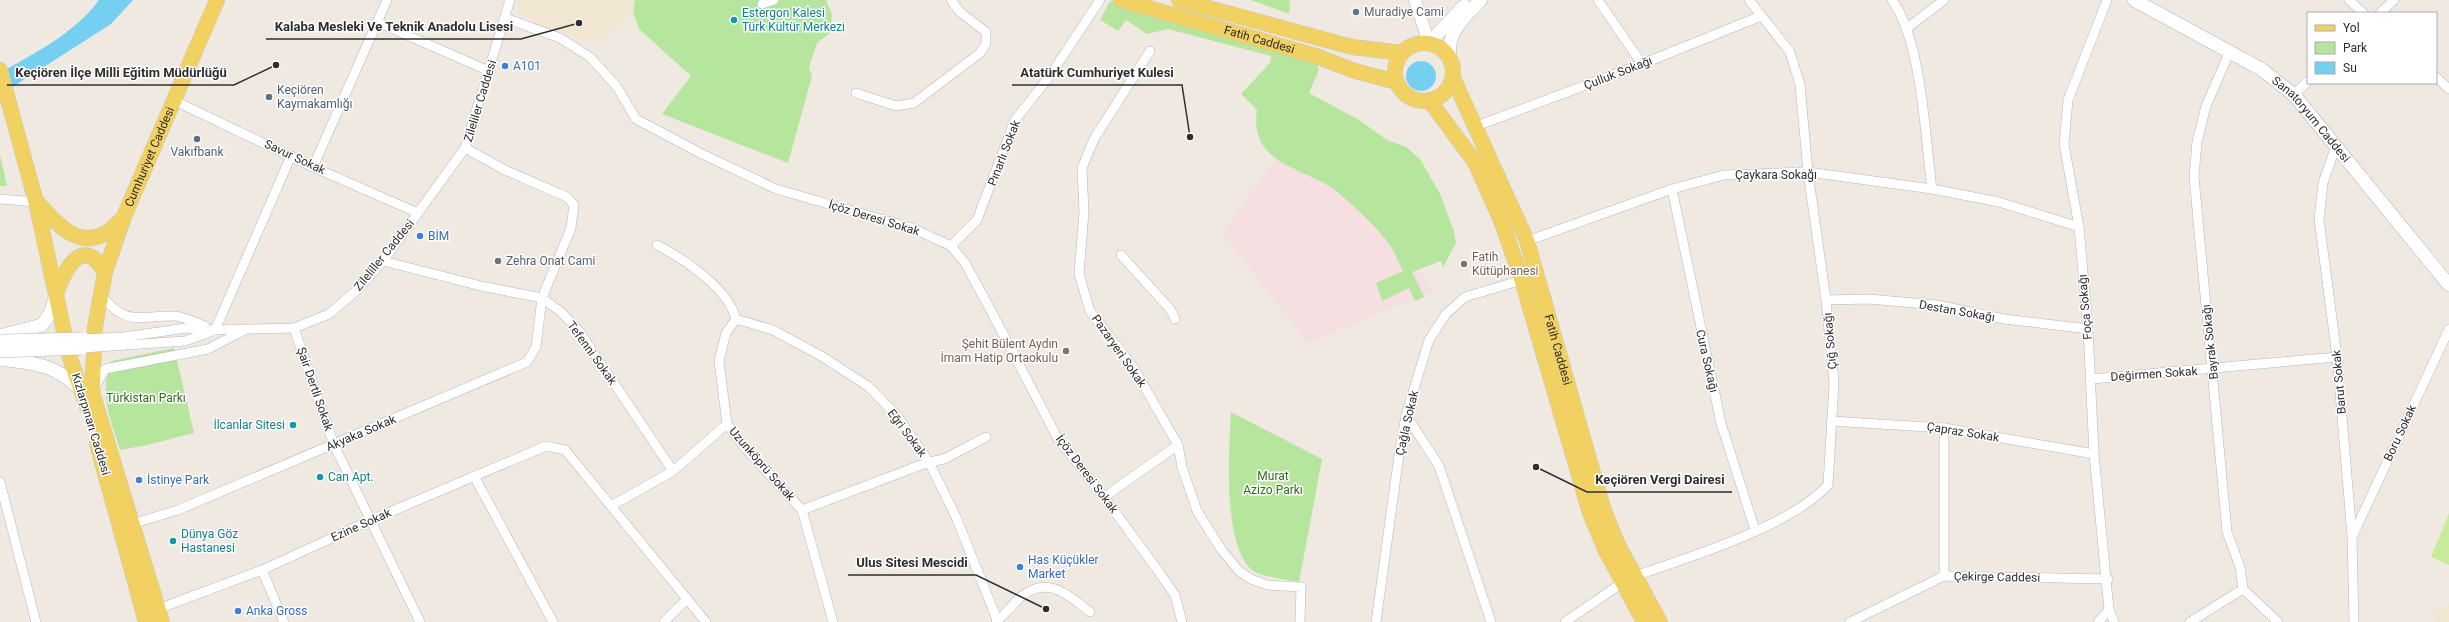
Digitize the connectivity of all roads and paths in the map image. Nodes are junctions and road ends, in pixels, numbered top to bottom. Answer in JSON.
{"nodes":[{"id":1,"x":217,"y":0,"type":"edge"},
{"id":2,"x":387,"y":0,"type":"edge"},
{"id":3,"x":510,"y":0,"type":"edge"},
{"id":4,"x":774,"y":0,"type":"edge"},
{"id":5,"x":951,"y":0,"type":"edge"},
{"id":6,"x":1100,"y":0,"type":"edge"},
{"id":7,"x":1121,"y":0,"type":"edge"},
{"id":8,"x":1179,"y":0,"type":"edge"},
{"id":9,"x":1201,"y":0,"type":"edge"},
{"id":10,"x":1415,"y":0,"type":"edge"},
{"id":11,"x":1469,"y":0,"type":"edge"},
{"id":12,"x":1481,"y":0,"type":"edge"},
{"id":13,"x":1598,"y":0,"type":"edge"},
{"id":14,"x":1748,"y":0,"type":"edge"},
{"id":15,"x":1892,"y":0,"type":"edge"},
{"id":16,"x":1944,"y":0,"type":"edge"},
{"id":17,"x":2107,"y":0,"type":"edge"},
{"id":18,"x":2134,"y":0,"type":"edge"},
{"id":19,"x":2349,"y":0,"type":"edge"},
{"id":20,"x":2394,"y":0,"type":"edge"},
{"id":21,"x":762,"y":4,"type":"dead end"},
{"id":22,"x":1218,"y":11,"type":"junction"},
{"id":23,"x":2362,"y":12,"type":"edge"},
{"id":24,"x":2381,"y":12,"type":"edge"},
{"id":25,"x":1761,"y":16,"type":"junction"},
{"id":26,"x":505,"y":18,"type":"junction"},
{"id":27,"x":377,"y":22,"type":"junction"},
{"id":28,"x":1906,"y":29,"type":"junction"},
{"id":29,"x":1430,"y":43,"type":"junction"},
{"id":30,"x":1150,"y":51,"type":"dead end"},
{"id":31,"x":2230,"y":51,"type":"junction"},
{"id":32,"x":1402,"y":53,"type":"junction"},
{"id":33,"x":1450,"y":58,"type":"junction"},
{"id":34,"x":1642,"y":64,"type":"junction"},
{"id":35,"x":0,"y":70,"type":"edge"},
{"id":36,"x":489,"y":71,"type":"junction"},
{"id":37,"x":1453,"y":78,"type":"junction"},
{"id":38,"x":2437,"y":79,"type":"edge"},
{"id":39,"x":1397,"y":82,"type":"junction"},
{"id":40,"x":2307,"y":83,"type":"edge"},
{"id":41,"x":2449,"y":89,"type":"edge"},
{"id":42,"x":856,"y":93,"type":"dead end"},
{"id":43,"x":2294,"y":95,"type":"junction"},
{"id":44,"x":173,"y":100,"type":"junction"},
{"id":45,"x":1429,"y":100,"type":"junction"},
{"id":46,"x":1474,"y":127,"type":"junction"},
{"id":47,"x":2336,"y":146,"type":"junction"},
{"id":48,"x":465,"y":148,"type":"junction"},
{"id":49,"x":291,"y":156,"type":"junction"},
{"id":50,"x":313,"y":166,"type":"junction"},
{"id":51,"x":1808,"y":172,"type":"junction"},
{"id":52,"x":1672,"y":189,"type":"junction"},
{"id":53,"x":1932,"y":189,"type":"junction"},
{"id":54,"x":0,"y":199,"type":"edge"},
{"id":55,"x":36,"y":202,"type":"junction"},
{"id":56,"x":418,"y":212,"type":"junction"},
{"id":57,"x":125,"y":214,"type":"junction"},
{"id":58,"x":2078,"y":227,"type":"junction"},
{"id":59,"x":1528,"y":241,"type":"junction"},
{"id":60,"x":657,"y":245,"type":"dead end"},
{"id":61,"x":951,"y":246,"type":"junction"},
{"id":62,"x":1121,"y":255,"type":"dead end"},
{"id":63,"x":383,"y":261,"type":"junction"},
{"id":64,"x":105,"y":272,"type":"junction"},
{"id":65,"x":1522,"y":280,"type":"junction"},
{"id":66,"x":2449,"y":286,"type":"edge"},
{"id":67,"x":56,"y":294,"type":"junction"},
{"id":68,"x":101,"y":295,"type":"junction"},
{"id":69,"x":542,"y":298,"type":"junction"},
{"id":70,"x":1826,"y":300,"type":"junction"},
{"id":71,"x":736,"y":319,"type":"junction"},
{"id":72,"x":1175,"y":319,"type":"dead end"},
{"id":73,"x":294,"y":328,"type":"junction"},
{"id":74,"x":246,"y":329,"type":"junction"},
{"id":75,"x":2088,"y":329,"type":"junction"},
{"id":76,"x":2449,"y":329,"type":"edge"},
{"id":77,"x":215,"y":330,"type":"junction"},
{"id":78,"x":0,"y":336,"type":"edge"},
{"id":79,"x":0,"y":341,"type":"edge"},
{"id":80,"x":83,"y":344,"type":"junction"},
{"id":81,"x":0,"y":351,"type":"edge"},
{"id":82,"x":2337,"y":357,"type":"junction"},
{"id":83,"x":0,"y":359,"type":"edge"},
{"id":84,"x":2213,"y":369,"type":"junction"},
{"id":85,"x":2091,"y":379,"type":"junction"},
{"id":86,"x":87,"y":392,"type":"junction"},
{"id":87,"x":1406,"y":415,"type":"junction"},
{"id":88,"x":1831,"y":422,"type":"junction"},
{"id":89,"x":727,"y":424,"type":"junction"},
{"id":90,"x":1944,"y":428,"type":"junction"},
{"id":91,"x":986,"y":437,"type":"dead end"},
{"id":92,"x":334,"y":445,"type":"junction"},
{"id":93,"x":1178,"y":445,"type":"junction"},
{"id":94,"x":2094,"y":454,"type":"junction"},
{"id":95,"x":929,"y":462,"type":"junction"},
{"id":96,"x":673,"y":471,"type":"junction"},
{"id":97,"x":474,"y":476,"type":"junction"},
{"id":98,"x":0,"y":482,"type":"edge"},
{"id":99,"x":1104,"y":497,"type":"junction"},
{"id":100,"x":611,"y":506,"type":"junction"},
{"id":101,"x":802,"y":510,"type":"junction"},
{"id":102,"x":371,"y":520,"type":"junction"},
{"id":103,"x":132,"y":524,"type":"junction"},
{"id":104,"x":1755,"y":530,"type":"junction"},
{"id":105,"x":2352,"y":536,"type":"junction"},
{"id":106,"x":262,"y":570,"type":"junction"},
{"id":107,"x":1944,"y":576,"type":"junction"},
{"id":108,"x":1629,"y":579,"type":"junction"},
{"id":109,"x":2108,"y":579,"type":"junction"},
{"id":110,"x":2243,"y":588,"type":"junction"},
{"id":111,"x":687,"y":599,"type":"junction"},
{"id":112,"x":2109,"y":610,"type":"junction"},
{"id":113,"x":1090,"y":612,"type":"dead end"},
{"id":114,"x":160,"y":616,"type":"edge"},
{"id":115,"x":1856,"y":621,"type":"edge"},
{"id":116,"x":36,"y":622,"type":"edge"},
{"id":117,"x":146,"y":622,"type":"edge"},
{"id":118,"x":284,"y":622,"type":"edge"},
{"id":119,"x":420,"y":622,"type":"edge"},
{"id":120,"x":553,"y":622,"type":"edge"},
{"id":121,"x":664,"y":622,"type":"edge"},
{"id":122,"x":706,"y":622,"type":"edge"},
{"id":123,"x":833,"y":622,"type":"edge"},
{"id":124,"x":998,"y":622,"type":"edge"},
{"id":125,"x":1182,"y":622,"type":"edge"},
{"id":126,"x":1300,"y":622,"type":"edge"},
{"id":127,"x":1376,"y":622,"type":"edge"},
{"id":128,"x":1491,"y":622,"type":"edge"},
{"id":129,"x":1565,"y":622,"type":"edge"},
{"id":130,"x":1644,"y":622,"type":"edge"},
{"id":131,"x":1660,"y":622,"type":"edge"},
{"id":132,"x":2098,"y":622,"type":"edge"},
{"id":133,"x":2114,"y":622,"type":"edge"},
{"id":134,"x":2190,"y":622,"type":"edge"},
{"id":135,"x":2278,"y":622,"type":"edge"},
{"id":136,"x":2354,"y":622,"type":"edge"}],
"edges":[{"from":1,"to":44,"type":"main road","name":"Cumhuriyet Caddesi"},
{"from":2,"to":27,"type":"street"},
{"from":3,"to":26,"type":"street","name":"Zileliler Caddesi"},
{"from":4,"to":21,"type":"street"},
{"from":5,"to":42,"type":"street"},
{"from":6,"to":61,"type":"street","name":"Pınarlı Sokak"},
{"from":7,"to":39,"type":"main road","name":"Fatih Caddesi"},
{"from":8,"to":22,"type":"main road","name":"Fatih Caddesi"},
{"from":9,"to":22,"type":"street"},
{"from":10,"to":29,"type":"street"},
{"from":11,"to":29,"type":"main road"},
{"from":12,"to":33,"type":"main road"},
{"from":13,"to":34,"type":"street"},
{"from":14,"to":25,"type":"street","name":"Çığ Sokağı"},
{"from":15,"to":28,"type":"street"},
{"from":16,"to":28,"type":"street"},
{"from":17,"to":58,"type":"street","name":"Foça Sokağı"},
{"from":18,"to":31,"type":"main road","name":"Sanatoryum Caddesi"},
{"from":19,"to":23,"type":"street"},
{"from":20,"to":24,"type":"street"},
{"from":22,"to":32,"type":"main road","name":"Fatih Caddesi"},
{"from":25,"to":34,"type":"street","name":"Çulluk Sokağı"},
{"from":25,"to":51,"type":"street","name":"Çığ Sokağı"},
{"from":26,"to":36,"type":"street","name":"Zileliler Caddesi"},
{"from":26,"to":61,"type":"street","name":"İçöz Deresi Sokak"},
{"from":27,"to":36,"type":"street"},
{"from":27,"to":50,"type":"street"},
{"from":28,"to":53,"type":"street"},
{"from":29,"to":32,"type":"main road"},
{"from":29,"to":33,"type":"main road"},
{"from":30,"to":93,"type":"street","name":"Pazaryeri Sokak"},
{"from":31,"to":43,"type":"main road","name":"Sanatoryum Caddesi"},
{"from":31,"to":84,"type":"street","name":"Bayrak Sokağı"},
{"from":32,"to":39,"type":"main road"},
{"from":33,"to":37,"type":"main road"},
{"from":34,"to":46,"type":"street","name":"Çulluk Sokağı"},
{"from":35,"to":55,"type":"main road","name":"Kızlarpınarı Caddesi"},
{"from":36,"to":48,"type":"street","name":"Zileliler Caddesi"},
{"from":37,"to":45,"type":"main road"},
{"from":37,"to":46,"type":"main road","name":"Fatih Caddesi"},
{"from":38,"to":41,"type":"street"},
{"from":39,"to":45,"type":"main road"},
{"from":40,"to":43,"type":"street"},
{"from":43,"to":47,"type":"main road","name":"Sanatoryum Caddesi"},
{"from":44,"to":49,"type":"street","name":"Savur Sokak"},
{"from":44,"to":57,"type":"main road","name":"Cumhuriyet Caddesi"},
{"from":45,"to":65,"type":"main road","name":"Fatih Caddesi"},
{"from":46,"to":59,"type":"main road","name":"Fatih Caddesi"},
{"from":47,"to":66,"type":"main road","name":"Sanatoryum Caddesi"},
{"from":47,"to":82,"type":"street","name":"Barut Sokak"},
{"from":48,"to":56,"type":"street","name":"Zileliler Caddesi"},
{"from":48,"to":69,"type":"street","name":"Akyaka Sokak"},
{"from":49,"to":50,"type":"street","name":"Savur Sokak"},
{"from":49,"to":77,"type":"street"},
{"from":50,"to":56,"type":"street","name":"Savur Sokak"},
{"from":51,"to":52,"type":"street","name":"Çaykara Sokağı"},
{"from":51,"to":53,"type":"street","name":"Çaykara Sokağı"},
{"from":51,"to":70,"type":"street","name":"Çığ Sokağı"},
{"from":52,"to":59,"type":"street","name":"Çaykara Sokağı"},
{"from":52,"to":104,"type":"street","name":"Cura Sokağı"},
{"from":53,"to":58,"type":"street","name":"Çaykara Sokağı"},
{"from":54,"to":55,"type":"street"},
{"from":55,"to":57,"type":"main road"},
{"from":55,"to":67,"type":"main road","name":"Kızlarpınarı Caddesi"},
{"from":56,"to":63,"type":"street","name":"Zileliller Caddesi"},
{"from":57,"to":64,"type":"main road","name":"Kızlarpınarı Caddesi"},
{"from":58,"to":75,"type":"street","name":"Foça Sokağı"},
{"from":59,"to":108,"type":"main road","name":"Fatih Caddesi"},
{"from":60,"to":71,"type":"street"},
{"from":61,"to":99,"type":"street","name":"İçöz Deresi Sokak"},
{"from":62,"to":72,"type":"street"},
{"from":63,"to":69,"type":"street","name":"Tefenni Sokak"},
{"from":63,"to":73,"type":"street","name":"Zileliller Caddesi"},
{"from":64,"to":67,"type":"main road"},
{"from":64,"to":68,"type":"main road","name":"Kızlarpınarı Caddesi"},
{"from":65,"to":87,"type":"street","name":"Çağla Sokak"},
{"from":65,"to":108,"type":"main road","name":"Fatih Caddesi"},
{"from":67,"to":78,"type":"main road"},
{"from":67,"to":86,"type":"main road","name":"Kızlarpınarı Caddesi"},
{"from":68,"to":77,"type":"street"},
{"from":68,"to":86,"type":"main road","name":"Kızlarpınarı Caddesi"},
{"from":69,"to":92,"type":"street","name":"Akyaka Sokak"},
{"from":69,"to":96,"type":"street","name":"Tefenni Sokak"},
{"from":70,"to":75,"type":"street","name":"Destan Sokağı"},
{"from":70,"to":88,"type":"street","name":"Çığ Sokağı"},
{"from":71,"to":89,"type":"street","name":"Uzunköprü Sokak"},
{"from":71,"to":95,"type":"street","name":"Eğri Sokak"},
{"from":73,"to":74,"type":"street","name":"Zileliller Caddesi"},
{"from":73,"to":92,"type":"street","name":"Şair Dertli Sokak"},
{"from":74,"to":77,"type":"street","name":"Zileliller Caddesi"},
{"from":74,"to":86,"type":"street"},
{"from":75,"to":85,"type":"street","name":"Foça Sokağı"},
{"from":76,"to":105,"type":"street","name":"Boru Sokak"},
{"from":77,"to":80,"type":"street","bridge":true},
{"from":77,"to":80,"type":"street","bridge":true},
{"from":79,"to":80,"type":"main road","bridge":true},
{"from":80,"to":81,"type":"main road","bridge":true},
{"from":82,"to":84,"type":"street","name":"Değirmen Sokak"},
{"from":82,"to":105,"type":"street","name":"Barut Sokak"},
{"from":83,"to":86,"type":"main road"},
{"from":84,"to":85,"type":"street","name":"Değirmen Sokak"},
{"from":84,"to":110,"type":"street","name":"Bayrak Sokağı"},
{"from":85,"to":94,"type":"street","name":"Foça Sokağı"},
{"from":86,"to":103,"type":"main road","name":"Kızlarpınarı Caddesi"},
{"from":86,"to":117,"type":"main road","name":"Kızlarpınarı Caddesi"},
{"from":87,"to":127,"type":"street","name":"Çağla Sokak"},
{"from":87,"to":128,"type":"street"},
{"from":88,"to":90,"type":"street","name":"Çapraz Sokak"},
{"from":88,"to":104,"type":"street","name":"Çığ Sokağı"},
{"from":89,"to":96,"type":"street"},
{"from":89,"to":101,"type":"street","name":"Uzunköprü Sokak"},
{"from":90,"to":94,"type":"street","name":"Çapraz Sokak"},
{"from":90,"to":107,"type":"street"},
{"from":91,"to":95,"type":"street"},
{"from":92,"to":102,"type":"street","name":"Şair Dertli Sokak"},
{"from":92,"to":103,"type":"street","name":"Akyaka Sokak"},
{"from":93,"to":99,"type":"street"},
{"from":93,"to":126,"type":"street","name":"Pazaryeri Sokak"},
{"from":94,"to":109,"type":"street","name":"Foça Sokağı"},
{"from":95,"to":101,"type":"street"},
{"from":95,"to":124,"type":"street","name":"Eğri Sokak"},
{"from":96,"to":100,"type":"street"},
{"from":97,"to":100,"type":"street","name":"Ezine Sokak"},
{"from":97,"to":102,"type":"street","name":"Ezine Sokak"},
{"from":97,"to":120,"type":"street"},
{"from":98,"to":116,"type":"street"},
{"from":99,"to":125,"type":"street","name":"İçöz Deresi Sokak"},
{"from":100,"to":111,"type":"street"},
{"from":101,"to":123,"type":"street","name":"Uzunköprü Sokak"},
{"from":102,"to":106,"type":"street","name":"Ezine Sokak"},
{"from":102,"to":119,"type":"street","name":"Şair Dertli Sokak"},
{"from":103,"to":114,"type":"main road","name":"Kızlarpınarı Caddesi"},
{"from":104,"to":108,"type":"street","name":"Çığ Sokağı"},
{"from":105,"to":136,"type":"street","name":"Barut Sokak"},
{"from":106,"to":114,"type":"street","name":"Ezine Sokak"},
{"from":106,"to":118,"type":"street"},
{"from":107,"to":109,"type":"street","name":"Çekirge Caddesi"},
{"from":107,"to":115,"type":"street","name":"Çekirge Caddesi"},
{"from":108,"to":129,"type":"street","name":"Çığ Sokağı"},
{"from":108,"to":130,"type":"main road","name":"Fatih Caddesi"},
{"from":108,"to":131,"type":"main road","name":"Fatih Caddesi"},
{"from":109,"to":112,"type":"street","name":"Foça Sokağı"},
{"from":110,"to":134,"type":"street"},
{"from":110,"to":135,"type":"street"},
{"from":111,"to":121,"type":"street"},
{"from":111,"to":122,"type":"street"},
{"from":112,"to":132,"type":"street"},
{"from":112,"to":133,"type":"street","name":"Foça Sokağı"},
{"from":113,"to":124,"type":"street"}]}
